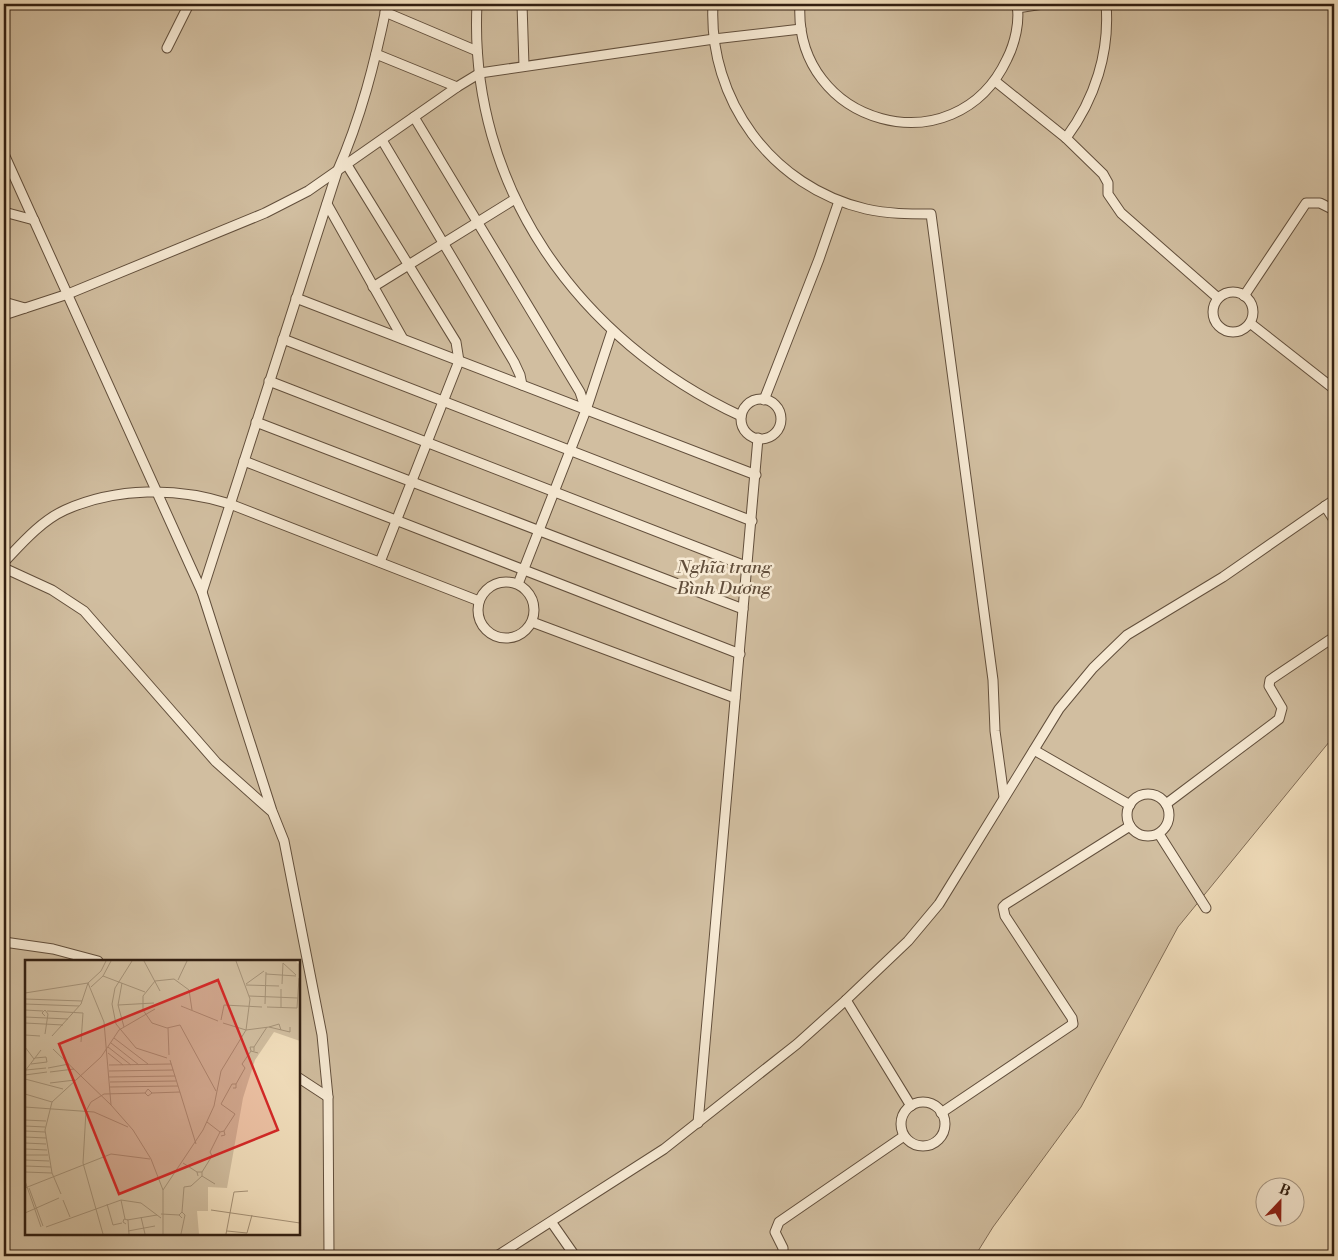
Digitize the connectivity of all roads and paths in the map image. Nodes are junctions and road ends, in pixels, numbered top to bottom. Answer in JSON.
{"nodes":[{"id":1,"x":189,"y":4,"type":"edge"},
{"id":2,"x":477,"y":4,"type":"edge"},
{"id":3,"x":522,"y":4,"type":"edge"},
{"id":4,"x":713,"y":4,"type":"edge"},
{"id":5,"x":800,"y":4,"type":"edge"},
{"id":6,"x":1043,"y":4,"type":"edge"},
{"id":7,"x":1106,"y":4,"type":"edge"},
{"id":8,"x":1017,"y":6,"type":"edge"},
{"id":9,"x":386,"y":8,"type":"edge"},
{"id":10,"x":801,"y":29,"type":"junction"},
{"id":11,"x":714,"y":39,"type":"junction"},
{"id":12,"x":167,"y":48,"type":"dead end"},
{"id":13,"x":476,"y":50,"type":"junction"},
{"id":14,"x":376,"y":54,"type":"junction"},
{"id":15,"x":524,"y":66,"type":"junction"},
{"id":16,"x":480,"y":73,"type":"junction"},
{"id":17,"x":994,"y":81,"type":"junction"},
{"id":18,"x":457,"y":87,"type":"junction"},
{"id":19,"x":414,"y":117,"type":"junction"},
{"id":20,"x":1066,"y":138,"type":"junction"},
{"id":21,"x":382,"y":140,"type":"junction"},
{"id":22,"x":4,"y":154,"type":"edge"},
{"id":23,"x":347,"y":165,"type":"junction"},
{"id":24,"x":7,"y":168,"type":"edge"},
{"id":25,"x":337,"y":172,"type":"junction"},
{"id":26,"x":515,"y":199,"type":"junction"},
{"id":27,"x":839,"y":201,"type":"junction"},
{"id":28,"x":327,"y":204,"type":"junction"},
{"id":29,"x":1334,"y":210,"type":"edge"},
{"id":30,"x":4,"y":212,"type":"edge"},
{"id":31,"x":34,"y":220,"type":"junction"},
{"id":32,"x":478,"y":223,"type":"junction"},
{"id":33,"x":444,"y":244,"type":"junction"},
{"id":34,"x":408,"y":265,"type":"junction"},
{"id":35,"x":373,"y":286,"type":"junction"},
{"id":36,"x":68,"y":294,"type":"junction"},
{"id":37,"x":1244,"y":296,"type":"junction"},
{"id":38,"x":296,"y":298,"type":"junction"},
{"id":39,"x":1218,"y":298,"type":"junction"},
{"id":40,"x":4,"y":302,"type":"edge"},
{"id":41,"x":25,"y":308,"type":"junction"},
{"id":42,"x":4,"y":315,"type":"edge"},
{"id":43,"x":1250,"y":323,"type":"junction"},
{"id":44,"x":612,"y":331,"type":"junction"},
{"id":45,"x":283,"y":339,"type":"junction"},
{"id":46,"x":403,"y":339,"type":"junction"},
{"id":47,"x":459,"y":361,"type":"junction"},
{"id":48,"x":269,"y":381,"type":"junction"},
{"id":49,"x":522,"y":386,"type":"junction"},
{"id":50,"x":1334,"y":389,"type":"edge"},
{"id":51,"x":764,"y":400,"type":"junction"},
{"id":52,"x":443,"y":402,"type":"junction"},
{"id":53,"x":586,"y":410,"type":"junction"},
{"id":54,"x":741,"y":416,"type":"junction"},
{"id":55,"x":256,"y":422,"type":"junction"},
{"id":56,"x":758,"y":438,"type":"junction"},
{"id":57,"x":427,"y":443,"type":"junction"},
{"id":58,"x":570,"y":451,"type":"junction"},
{"id":59,"x":244,"y":461,"type":"junction"},
{"id":60,"x":756,"y":476,"type":"junction"},
{"id":61,"x":411,"y":481,"type":"junction"},
{"id":62,"x":158,"y":492,"type":"junction"},
{"id":63,"x":554,"y":492,"type":"junction"},
{"id":64,"x":1334,"y":500,"type":"edge"},
{"id":65,"x":230,"y":504,"type":"junction"},
{"id":66,"x":1325,"y":506,"type":"junction"},
{"id":67,"x":1334,"y":520,"type":"edge"},
{"id":68,"x":396,"y":521,"type":"junction"},
{"id":69,"x":752,"y":521,"type":"junction"},
{"id":70,"x":539,"y":530,"type":"junction"},
{"id":71,"x":4,"y":562,"type":"edge"},
{"id":72,"x":380,"y":562,"type":"junction"},
{"id":73,"x":748,"y":567,"type":"junction"},
{"id":74,"x":4,"y":568,"type":"edge"},
{"id":75,"x":523,"y":570,"type":"junction"},
{"id":76,"x":518,"y":584,"type":"junction"},
{"id":77,"x":202,"y":592,"type":"junction"},
{"id":78,"x":479,"y":601,"type":"junction"},
{"id":79,"x":744,"y":610,"type":"junction"},
{"id":80,"x":532,"y":622,"type":"junction"},
{"id":81,"x":1334,"y":637,"type":"edge"},
{"id":82,"x":740,"y":654,"type":"junction"},
{"id":83,"x":736,"y":698,"type":"junction"},
{"id":84,"x":1034,"y":750,"type":"junction"},
{"id":85,"x":1004,"y":797,"type":"junction"},
{"id":86,"x":1166,"y":804,"type":"junction"},
{"id":87,"x":1130,"y":805,"type":"junction"},
{"id":88,"x":272,"y":811,"type":"junction"},
{"id":89,"x":1130,"y":826,"type":"junction"},
{"id":90,"x":1158,"y":834,"type":"junction"},
{"id":91,"x":1206,"y":908,"type":"dead end"},
{"id":92,"x":4,"y":942,"type":"edge"},
{"id":93,"x":94,"y":960,"type":"edge"},
{"id":94,"x":846,"y":1000,"type":"junction"},
{"id":95,"x":300,"y":1079,"type":"edge"},
{"id":96,"x":328,"y":1097,"type":"junction"},
{"id":97,"x":911,"y":1106,"type":"junction"},
{"id":98,"x":941,"y":1112,"type":"junction"},
{"id":99,"x":698,"y":1123,"type":"junction"},
{"id":100,"x":904,"y":1136,"type":"junction"},
{"id":101,"x":552,"y":1223,"type":"junction"},
{"id":102,"x":329,"y":1256,"type":"edge"},
{"id":103,"x":497,"y":1256,"type":"edge"},
{"id":104,"x":574,"y":1256,"type":"edge"},
{"id":105,"x":783,"y":1256,"type":"edge"}],
"edges":[{"from":1,"to":12,"type":"lane"},
{"from":2,"to":13,"type":"lane"},
{"from":3,"to":15,"type":"lane"},
{"from":4,"to":11,"type":"lane"},
{"from":5,"to":10,"type":"lane"},
{"from":6,"to":8,"type":"lane"},
{"from":7,"to":20,"type":"lane"},
{"from":8,"to":17,"type":"lane"},
{"from":9,"to":13,"type":"lane"},
{"from":9,"to":14,"type":"lane"},
{"from":10,"to":11,"type":"lane"},
{"from":10,"to":17,"type":"lane"},
{"from":11,"to":15,"type":"lane"},
{"from":11,"to":27,"type":"lane"},
{"from":13,"to":16,"type":"lane"},
{"from":14,"to":18,"type":"lane"},
{"from":14,"to":25,"type":"lane"},
{"from":15,"to":16,"type":"lane"},
{"from":16,"to":18,"type":"lane"},
{"from":16,"to":26,"type":"lane"},
{"from":17,"to":20,"type":"lane"},
{"from":18,"to":19,"type":"lane"},
{"from":19,"to":21,"type":"lane"},
{"from":19,"to":32,"type":"lane"},
{"from":20,"to":39,"type":"lane"},
{"from":21,"to":23,"type":"lane"},
{"from":21,"to":33,"type":"lane"},
{"from":22,"to":24,"type":"lane"},
{"from":23,"to":25,"type":"lane"},
{"from":23,"to":34,"type":"lane"},
{"from":24,"to":31,"type":"lane"},
{"from":25,"to":28,"type":"lane"},
{"from":25,"to":36,"type":"lane"},
{"from":26,"to":32,"type":"lane"},
{"from":26,"to":44,"type":"lane"},
{"from":27,"to":51,"type":"lane"},
{"from":27,"to":85,"type":"lane"},
{"from":28,"to":35,"type":"lane"},
{"from":28,"to":38,"type":"lane"},
{"from":29,"to":37,"type":"lane"},
{"from":30,"to":31,"type":"lane"},
{"from":31,"to":36,"type":"lane"},
{"from":32,"to":33,"type":"lane"},
{"from":32,"to":53,"type":"lane"},
{"from":33,"to":34,"type":"lane"},
{"from":33,"to":49,"type":"lane"},
{"from":34,"to":35,"type":"lane"},
{"from":34,"to":47,"type":"lane"},
{"from":35,"to":46,"type":"lane"},
{"from":36,"to":41,"type":"lane"},
{"from":36,"to":62,"type":"lane"},
{"from":37,"to":39,"type":"lane"},
{"from":37,"to":43,"type":"lane"},
{"from":38,"to":45,"type":"lane"},
{"from":38,"to":46,"type":"lane"},
{"from":39,"to":43,"type":"lane"},
{"from":40,"to":41,"type":"lane"},
{"from":41,"to":42,"type":"lane"},
{"from":43,"to":50,"type":"lane"},
{"from":44,"to":53,"type":"lane"},
{"from":44,"to":54,"type":"lane"},
{"from":45,"to":48,"type":"lane"},
{"from":45,"to":52,"type":"lane"},
{"from":46,"to":47,"type":"lane"},
{"from":47,"to":49,"type":"lane"},
{"from":47,"to":52,"type":"lane"},
{"from":48,"to":55,"type":"lane"},
{"from":48,"to":57,"type":"lane"},
{"from":49,"to":53,"type":"lane"},
{"from":51,"to":54,"type":"lane"},
{"from":51,"to":56,"type":"lane"},
{"from":52,"to":57,"type":"lane"},
{"from":52,"to":58,"type":"lane"},
{"from":53,"to":58,"type":"lane"},
{"from":53,"to":60,"type":"lane"},
{"from":54,"to":56,"type":"lane"},
{"from":55,"to":59,"type":"lane"},
{"from":55,"to":61,"type":"lane"},
{"from":56,"to":60,"type":"lane"},
{"from":57,"to":61,"type":"lane"},
{"from":57,"to":63,"type":"lane"},
{"from":58,"to":63,"type":"lane"},
{"from":58,"to":69,"type":"lane"},
{"from":59,"to":65,"type":"lane"},
{"from":59,"to":68,"type":"lane"},
{"from":60,"to":69,"type":"lane"},
{"from":61,"to":68,"type":"lane"},
{"from":61,"to":70,"type":"lane"},
{"from":62,"to":65,"type":"lane"},
{"from":62,"to":71,"type":"lane"},
{"from":62,"to":77,"type":"lane"},
{"from":63,"to":70,"type":"lane"},
{"from":63,"to":73,"type":"lane"},
{"from":64,"to":66,"type":"lane"},
{"from":65,"to":72,"type":"lane"},
{"from":65,"to":77,"type":"lane"},
{"from":66,"to":67,"type":"lane"},
{"from":66,"to":84,"type":"lane"},
{"from":68,"to":72,"type":"lane"},
{"from":68,"to":75,"type":"lane"},
{"from":69,"to":73,"type":"lane"},
{"from":70,"to":75,"type":"lane"},
{"from":70,"to":79,"type":"lane"},
{"from":72,"to":78,"type":"lane"},
{"from":73,"to":79,"type":"lane"},
{"from":74,"to":88,"type":"lane"},
{"from":75,"to":76,"type":"lane"},
{"from":75,"to":82,"type":"lane"},
{"from":76,"to":78,"type":"lane"},
{"from":76,"to":80,"type":"lane"},
{"from":77,"to":88,"type":"lane"},
{"from":78,"to":80,"type":"lane"},
{"from":79,"to":82,"type":"lane"},
{"from":80,"to":83,"type":"lane"},
{"from":81,"to":86,"type":"lane"},
{"from":82,"to":83,"type":"lane"},
{"from":83,"to":99,"type":"lane"},
{"from":84,"to":85,"type":"lane"},
{"from":84,"to":87,"type":"lane"},
{"from":85,"to":94,"type":"lane"},
{"from":86,"to":87,"type":"lane"},
{"from":86,"to":90,"type":"lane"},
{"from":87,"to":89,"type":"lane"},
{"from":88,"to":96,"type":"lane"},
{"from":89,"to":90,"type":"lane"},
{"from":89,"to":98,"type":"lane"},
{"from":90,"to":91,"type":"lane"},
{"from":92,"to":93,"type":"lane"},
{"from":94,"to":97,"type":"lane"},
{"from":94,"to":99,"type":"lane"},
{"from":95,"to":96,"type":"lane"},
{"from":96,"to":102,"type":"lane"},
{"from":97,"to":98,"type":"lane"},
{"from":97,"to":100,"type":"lane"},
{"from":98,"to":100,"type":"lane"},
{"from":99,"to":101,"type":"lane"},
{"from":100,"to":105,"type":"lane"},
{"from":101,"to":103,"type":"lane"},
{"from":101,"to":104,"type":"lane"}]}
